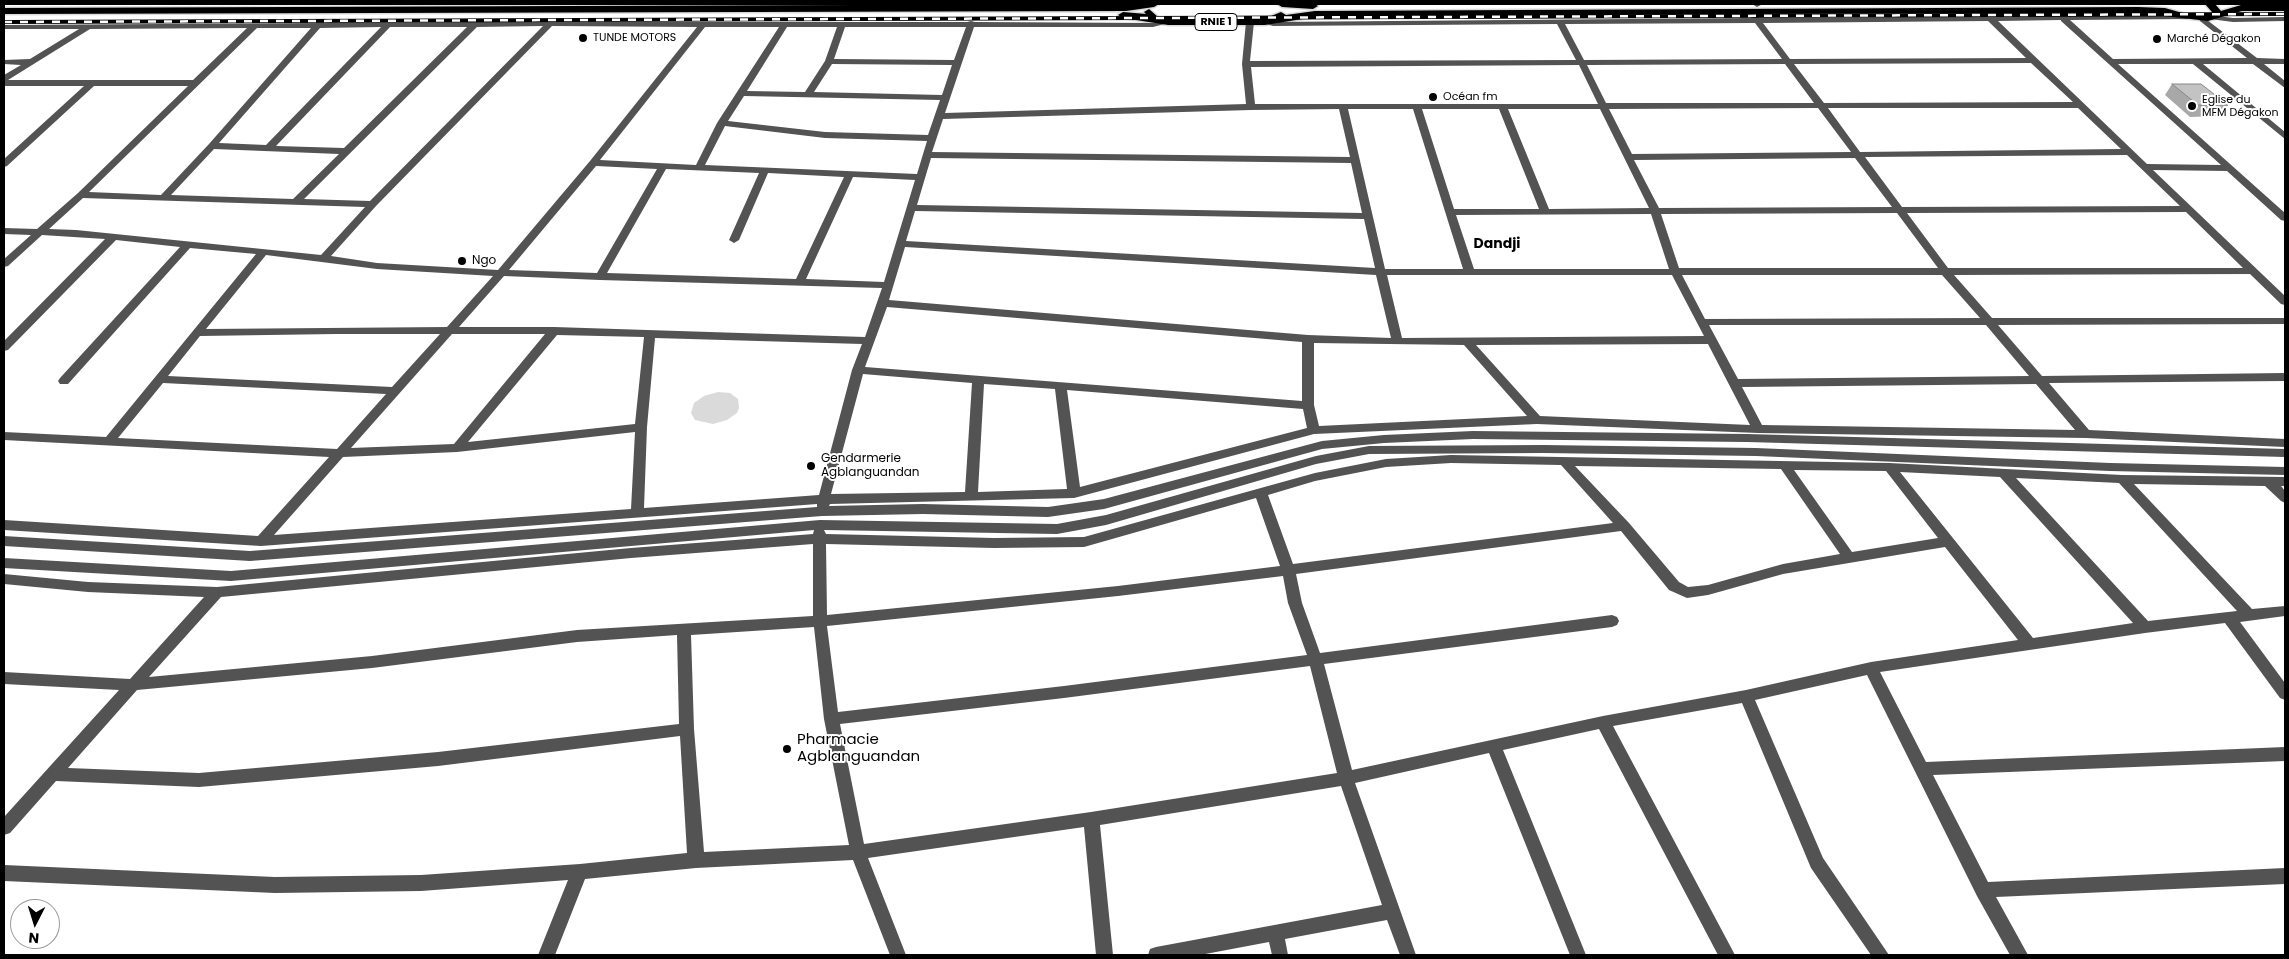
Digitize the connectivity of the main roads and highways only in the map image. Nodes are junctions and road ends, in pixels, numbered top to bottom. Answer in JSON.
{"nodes":[{"id":1,"x":1155,"y":4,"type":"edge"},
{"id":2,"x":1275,"y":4,"type":"edge"},
{"id":3,"x":1282,"y":4,"type":"edge"},
{"id":4,"x":1922,"y":4,"type":"edge"},
{"id":5,"x":2154,"y":4,"type":"edge"},
{"id":6,"x":2210,"y":4,"type":"edge"},
{"id":7,"x":2285,"y":8,"type":"edge"},
{"id":8,"x":468,"y":10,"type":"edge"},
{"id":9,"x":1755,"y":10,"type":"edge"},
{"id":10,"x":4,"y":11,"type":"edge"},
{"id":11,"x":2174,"y":14,"type":"junction"},
{"id":12,"x":2211,"y":17,"type":"junction"},
{"id":13,"x":4,"y":18,"type":"edge"},
{"id":14,"x":1154,"y":18,"type":"junction"},
{"id":15,"x":1270,"y":21,"type":"junction"}],
"edges":[{"from":1,"to":8,"type":"highway","number":"RNIE 1"},
{"from":1,"to":14,"type":"highway","number":"RNIE 1"},
{"from":2,"to":15,"type":"highway"},
{"from":3,"to":9,"type":"highway","number":"RNIE 1"},
{"from":4,"to":9,"type":"highway","number":"RNIE 1"},
{"from":5,"to":11,"type":"highway","number":"RNIE 1"},
{"from":6,"to":12,"type":"highway"},
{"from":7,"to":12,"type":"highway","number":"RNIE 1"},
{"from":8,"to":10,"type":"highway","number":"RNIE 1"},
{"from":8,"to":13,"type":"highway","number":"RNIE 1"},
{"from":8,"to":14,"type":"highway","number":"RNIE 1"},
{"from":9,"to":11,"type":"highway","number":"RNIE 1"},
{"from":9,"to":15,"type":"highway","number":"RNIE 1"},
{"from":11,"to":12,"type":"highway","number":"RNIE 1"},
{"from":14,"to":15,"type":"highway","number":"RNIE 1"}]}
